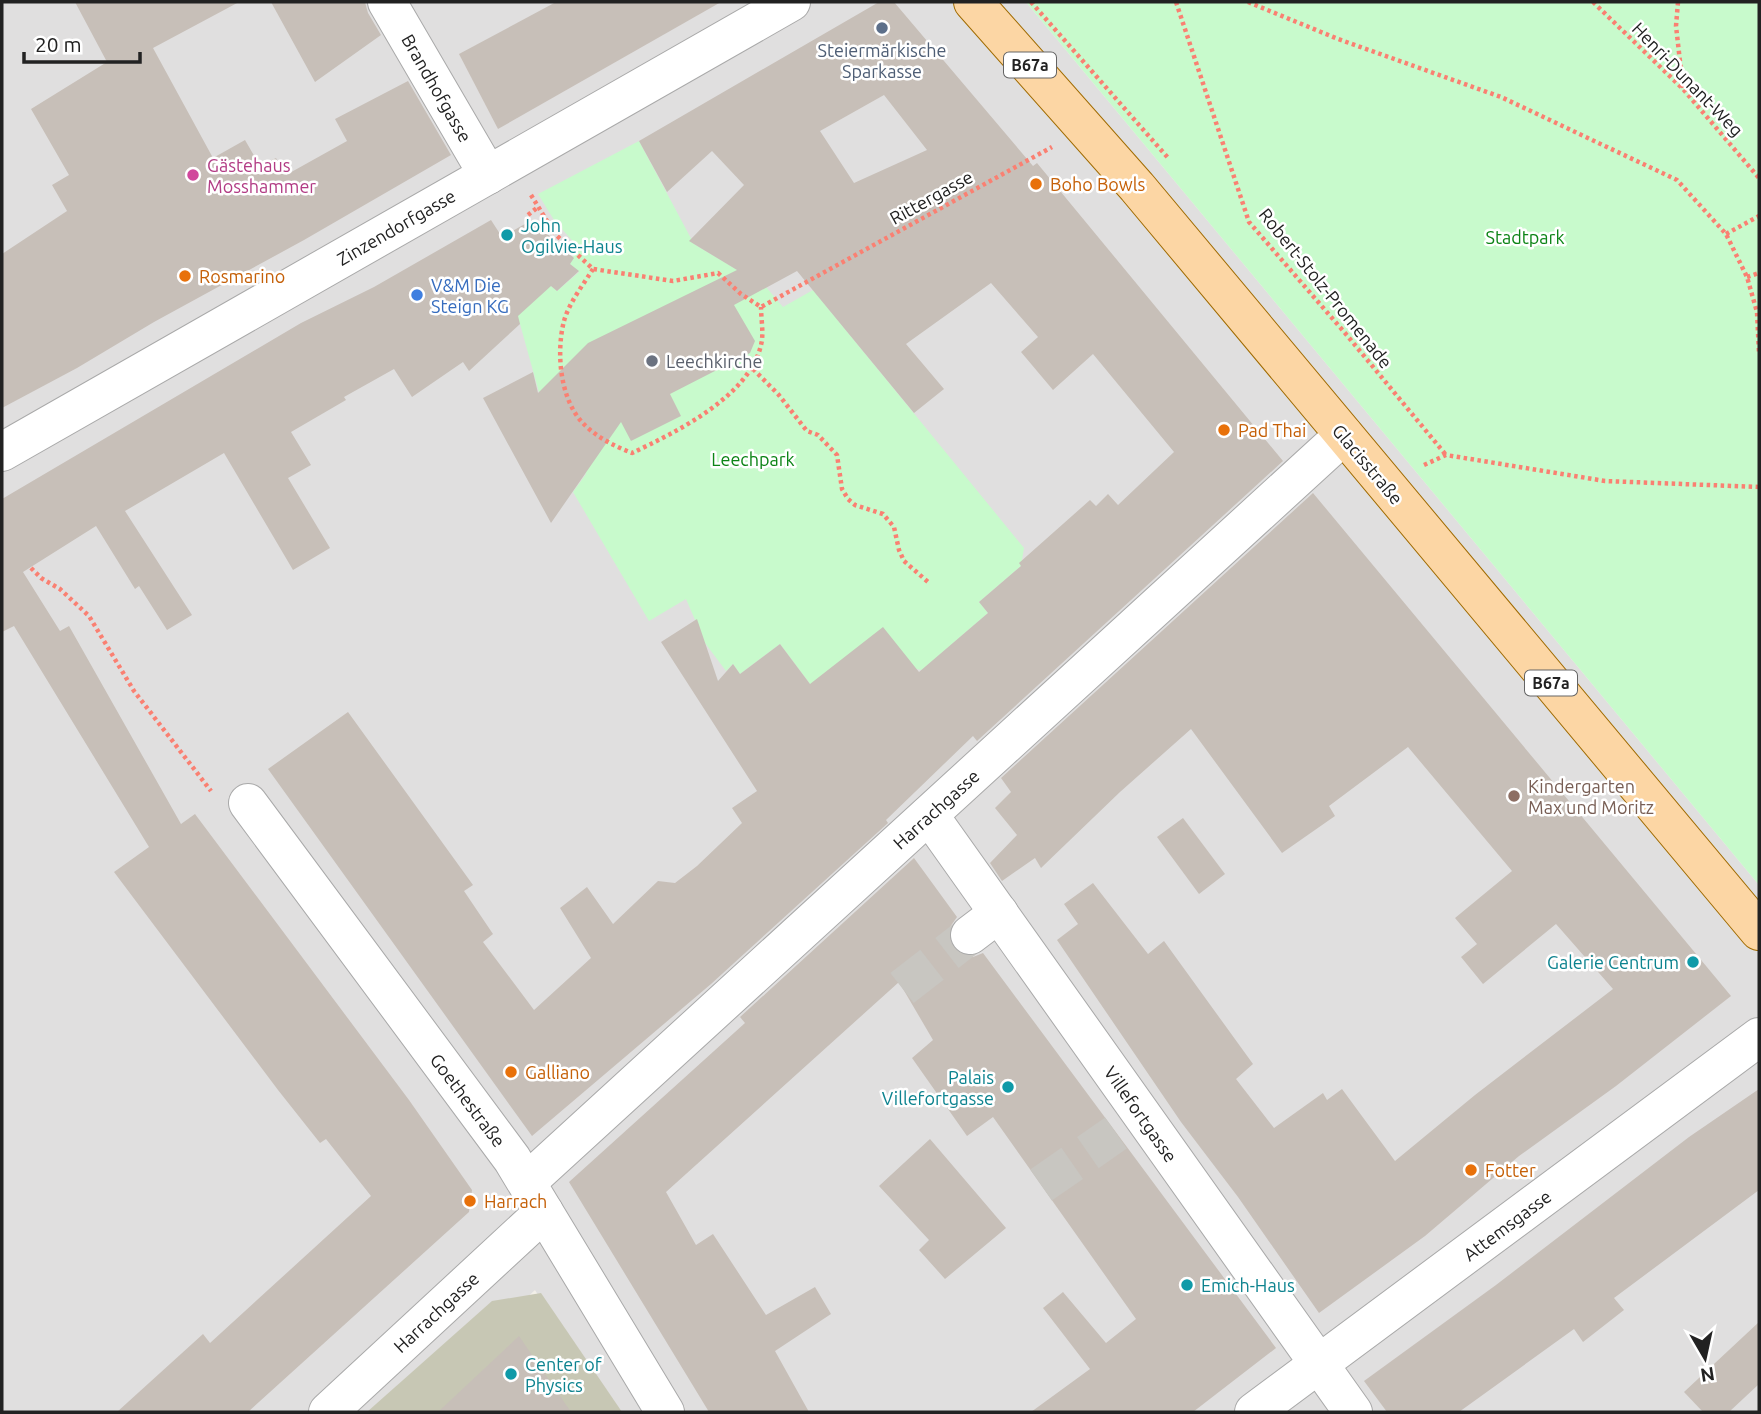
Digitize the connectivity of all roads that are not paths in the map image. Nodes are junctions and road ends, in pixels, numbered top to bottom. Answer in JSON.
{"nodes":[{"id":1,"x":387,"y":2,"type":"edge"},
{"id":2,"x":791,"y":2,"type":"edge"},
{"id":3,"x":973,"y":2,"type":"edge"},
{"id":4,"x":488,"y":175,"type":"junction"},
{"id":5,"x":1343,"y":435,"type":"junction"},
{"id":6,"x":2,"y":451,"type":"edge"},
{"id":7,"x":232,"y":800,"type":"road end"},
{"id":8,"x":929,"y":815,"type":"junction"},
{"id":9,"x":1759,"y":931,"type":"edge"},
{"id":10,"x":1759,"y":1037,"type":"edge"},
{"id":11,"x":536,"y":1197,"type":"junction"},
{"id":12,"x":1317,"y":1365,"type":"junction"},
{"id":13,"x":328,"y":1412,"type":"edge"},
{"id":14,"x":665,"y":1412,"type":"edge"},
{"id":15,"x":1254,"y":1412,"type":"edge"},
{"id":16,"x":1353,"y":1412,"type":"edge"}],
"edges":[{"from":1,"to":4,"type":"street","name":"Brandhofgasse"},
{"from":2,"to":4,"type":"street","name":"Zinzendorfgasse"},
{"from":3,"to":5,"type":"main road","name":"Glacisstraße","number":"B67a"},
{"from":4,"to":6,"type":"street","name":"Zinzendorfgasse"},
{"from":5,"to":8,"type":"street","name":"Harrachgasse"},
{"from":5,"to":9,"type":"main road","name":"Glacisstraße","number":"B67a"},
{"from":7,"to":11,"type":"street","name":"Goethestraße"},
{"from":8,"to":11,"type":"street","name":"Harrachgasse"},
{"from":8,"to":12,"type":"street","name":"Villefortgasse"},
{"from":10,"to":12,"type":"street","name":"Attemsgasse"},
{"from":11,"to":13,"type":"street","name":"Harrachgasse"},
{"from":11,"to":14,"type":"street","name":"Goethestraße"},
{"from":12,"to":15,"type":"street","name":"Attemsgasse"},
{"from":12,"to":16,"type":"street","name":"Villefortgasse"}]}
